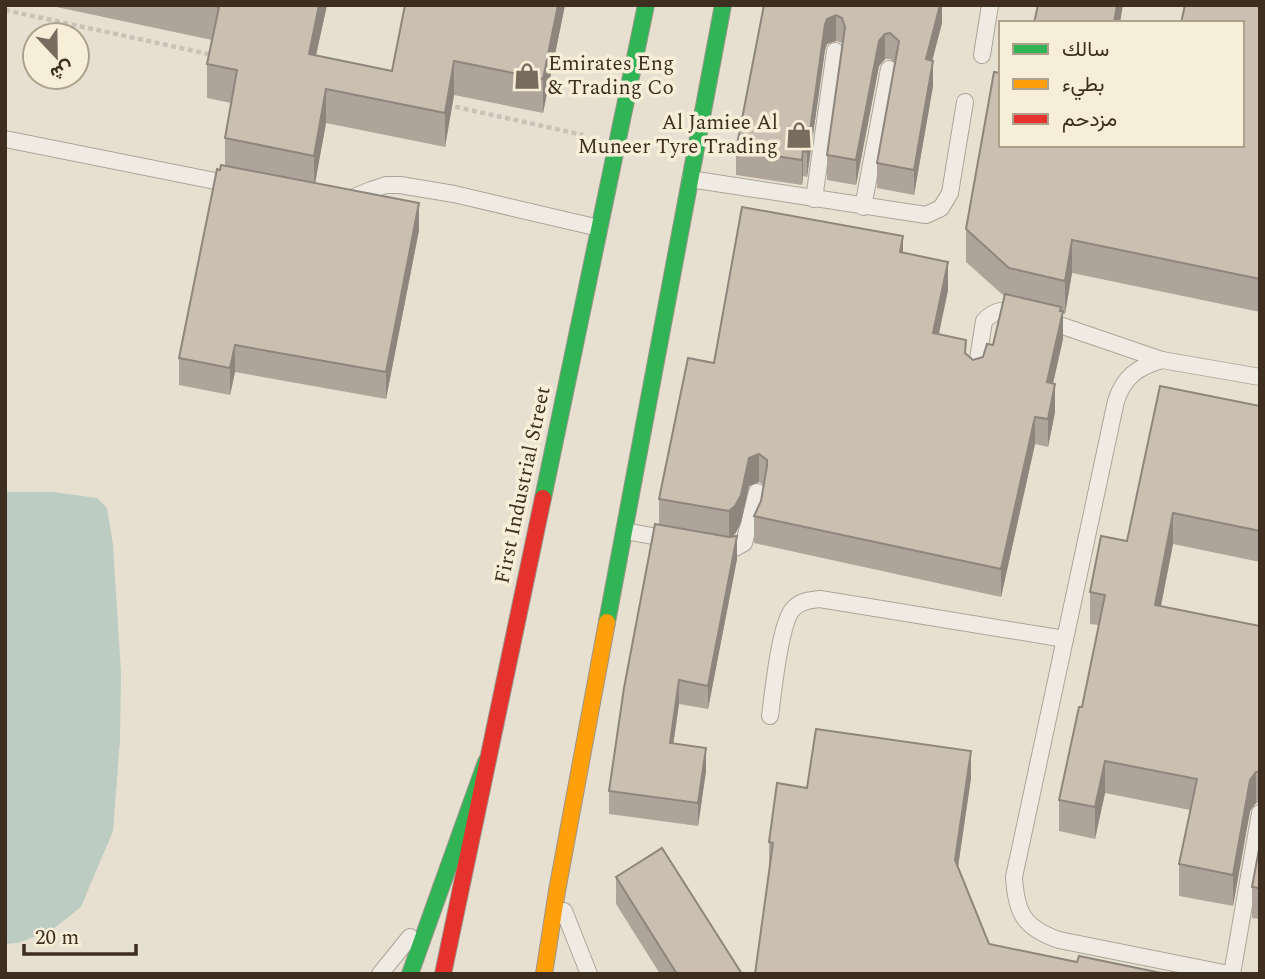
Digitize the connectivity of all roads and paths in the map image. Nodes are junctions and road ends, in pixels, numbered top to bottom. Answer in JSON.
{"nodes":[{"id":1,"x":646,"y":5,"type":"edge"},
{"id":2,"x":723,"y":5,"type":"edge"},
{"id":3,"x":990,"y":5,"type":"edge"},
{"id":4,"x":5,"y":10,"type":"edge"},
{"id":5,"x":835,"y":51,"type":"dead end"},
{"id":6,"x":982,"y":55,"type":"dead end"},
{"id":7,"x":223,"y":57,"type":"edge"},
{"id":8,"x":889,"y":69,"type":"dead end"},
{"id":9,"x":965,"y":102,"type":"dead end"},
{"id":10,"x":441,"y":104,"type":"edge"},
{"id":11,"x":5,"y":139,"type":"edge"},
{"id":12,"x":618,"y":142,"type":"junction"},
{"id":13,"x":690,"y":179,"type":"junction"},
{"id":14,"x":257,"y":189,"type":"edge"},
{"id":15,"x":814,"y":199,"type":"junction"},
{"id":16,"x":332,"y":202,"type":"edge"},
{"id":17,"x":863,"y":207,"type":"junction"},
{"id":18,"x":599,"y":228,"type":"junction"},
{"id":19,"x":1162,"y":360,"type":"junction"},
{"id":20,"x":1260,"y":377,"type":"edge"},
{"id":21,"x":975,"y":379,"type":"edge"},
{"id":22,"x":757,"y":492,"type":"dead end"},
{"id":23,"x":625,"y":531,"type":"junction"},
{"id":24,"x":1065,"y":639,"type":"junction"},
{"id":25,"x":770,"y":716,"type":"dead end"},
{"id":26,"x":486,"y":762,"type":"junction"},
{"id":27,"x":1260,"y":813,"type":"edge"},
{"id":28,"x":557,"y":891,"type":"junction"},
{"id":29,"x":431,"y":911,"type":"junction"},
{"id":30,"x":380,"y":974,"type":"edge"},
{"id":31,"x":410,"y":974,"type":"edge"},
{"id":32,"x":443,"y":974,"type":"edge"},
{"id":33,"x":544,"y":974,"type":"edge"},
{"id":34,"x":589,"y":974,"type":"edge"},
{"id":35,"x":1230,"y":974,"type":"edge"}],
"edges":[{"from":1,"to":12,"type":"main road","name":"First Industrial Street"},
{"from":2,"to":13,"type":"main road"},
{"from":3,"to":6,"type":"lane"},
{"from":4,"to":7,"type":"path"},
{"from":5,"to":15,"type":"lane"},
{"from":8,"to":17,"type":"lane"},
{"from":9,"to":17,"type":"lane"},
{"from":10,"to":12,"type":"path"},
{"from":11,"to":14,"type":"lane"},
{"from":12,"to":18,"type":"main road","name":"First Industrial Street"},
{"from":13,"to":15,"type":"lane"},
{"from":13,"to":23,"type":"main road"},
{"from":15,"to":17,"type":"lane"},
{"from":16,"to":18,"type":"lane"},
{"from":18,"to":26,"type":"main road","name":"First Industrial Street"},
{"from":19,"to":20,"type":"lane"},
{"from":19,"to":21,"type":"lane"},
{"from":19,"to":24,"type":"lane"},
{"from":22,"to":23,"type":"lane"},
{"from":23,"to":28,"type":"main road"},
{"from":24,"to":25,"type":"lane"},
{"from":24,"to":35,"type":"lane"},
{"from":26,"to":29,"type":"main road"},
{"from":26,"to":32,"type":"main road","name":"First Industrial Street"},
{"from":27,"to":35,"type":"lane"},
{"from":28,"to":33,"type":"main road"},
{"from":28,"to":34,"type":"lane"},
{"from":29,"to":30,"type":"lane"},
{"from":29,"to":31,"type":"main road"}]}
